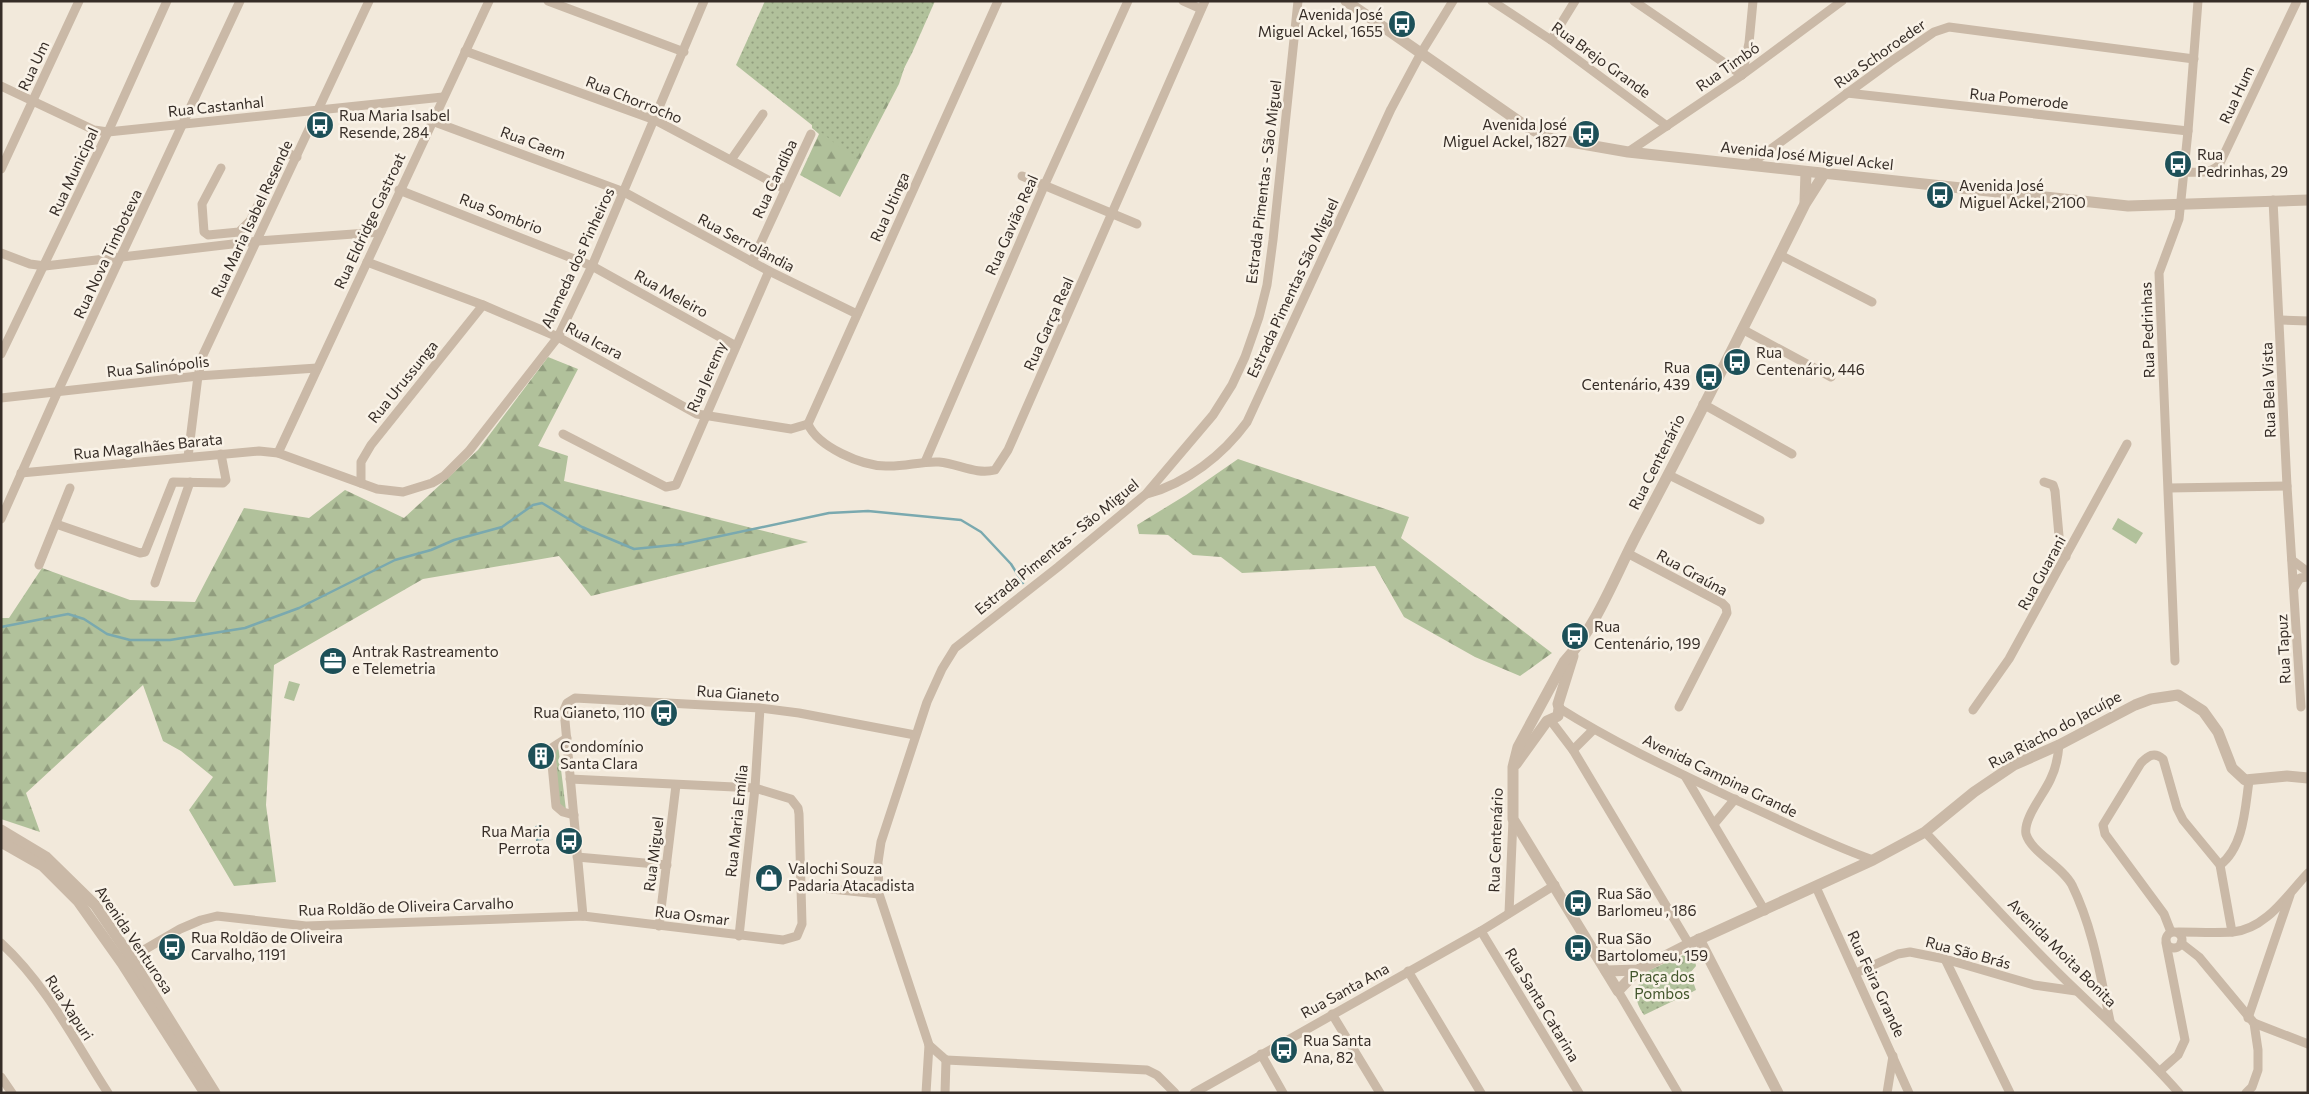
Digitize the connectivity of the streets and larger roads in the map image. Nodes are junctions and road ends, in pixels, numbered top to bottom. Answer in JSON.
{"nodes":[{"id":1,"x":79,"y":1,"type":"edge"},
{"id":2,"x":168,"y":1,"type":"edge"},
{"id":3,"x":240,"y":1,"type":"edge"},
{"id":4,"x":369,"y":1,"type":"edge"},
{"id":5,"x":489,"y":1,"type":"edge"},
{"id":6,"x":548,"y":1,"type":"edge"},
{"id":7,"x":704,"y":1,"type":"edge"},
{"id":8,"x":998,"y":1,"type":"edge"},
{"id":9,"x":1128,"y":1,"type":"edge"},
{"id":10,"x":1184,"y":1,"type":"edge"},
{"id":11,"x":1346,"y":1,"type":"edge"},
{"id":12,"x":1453,"y":1,"type":"edge"},
{"id":13,"x":1492,"y":1,"type":"edge"},
{"id":14,"x":1575,"y":1,"type":"edge"},
{"id":15,"x":1634,"y":1,"type":"edge"},
{"id":16,"x":1753,"y":1,"type":"edge"},
{"id":17,"x":1842,"y":1,"type":"edge"},
{"id":18,"x":2198,"y":1,"type":"edge"},
{"id":19,"x":2297,"y":1,"type":"edge"},
{"id":20,"x":1298,"y":3,"type":"edge"},
{"id":21,"x":1203,"y":5,"type":"edge"},
{"id":22,"x":1551,"y":40,"type":"junction"},
{"id":23,"x":465,"y":51,"type":"junction"},
{"id":24,"x":684,"y":52,"type":"junction"},
{"id":25,"x":1421,"y":53,"type":"junction"},
{"id":26,"x":2194,"y":58,"type":"junction"},
{"id":27,"x":1742,"y":75,"type":"junction"},
{"id":28,"x":1,"y":86,"type":"edge"},
{"id":29,"x":1847,"y":94,"type":"junction"},
{"id":30,"x":443,"y":98,"type":"junction"},
{"id":31,"x":33,"y":100,"type":"junction"},
{"id":32,"x":319,"y":109,"type":"junction"},
{"id":33,"x":763,"y":114,"type":"dead end"},
{"id":34,"x":655,"y":120,"type":"junction"},
{"id":35,"x":432,"y":121,"type":"junction"},
{"id":36,"x":184,"y":125,"type":"junction"},
{"id":37,"x":1667,"y":126,"type":"junction"},
{"id":38,"x":2188,"y":131,"type":"junction"},
{"id":39,"x":108,"y":132,"type":"junction"},
{"id":40,"x":811,"y":134,"type":"dead end"},
{"id":41,"x":1628,"y":152,"type":"junction"},
{"id":42,"x":297,"y":157,"type":"junction"},
{"id":43,"x":731,"y":160,"type":"junction"},
{"id":44,"x":1749,"y":165,"type":"junction"},
{"id":45,"x":221,"y":168,"type":"dead end"},
{"id":46,"x":1,"y":169,"type":"edge"},
{"id":47,"x":1806,"y":172,"type":"junction"},
{"id":48,"x":2183,"y":172,"type":"junction"},
{"id":49,"x":1824,"y":174,"type":"junction"},
{"id":50,"x":1022,"y":176,"type":"dead end"},
{"id":51,"x":1045,"y":184,"type":"junction"},
{"id":52,"x":786,"y":189,"type":"junction"},
{"id":53,"x":399,"y":190,"type":"junction"},
{"id":54,"x":624,"y":192,"type":"junction"},
{"id":55,"x":2273,"y":200,"type":"junction"},
{"id":56,"x":2308,"y":200,"type":"edge"},
{"id":57,"x":2180,"y":203,"type":"junction"},
{"id":58,"x":1805,"y":204,"type":"junction"},
{"id":59,"x":1112,"y":214,"type":"junction"},
{"id":60,"x":1138,"y":224,"type":"dead end"},
{"id":61,"x":380,"y":232,"type":"junction"},
{"id":62,"x":258,"y":241,"type":"junction"},
{"id":63,"x":1,"y":253,"type":"edge"},
{"id":64,"x":1780,"y":255,"type":"junction"},
{"id":65,"x":122,"y":256,"type":"junction"},
{"id":66,"x":367,"y":262,"type":"junction"},
{"id":67,"x":752,"y":262,"type":"junction"},
{"id":68,"x":44,"y":266,"type":"junction"},
{"id":69,"x":592,"y":266,"type":"junction"},
{"id":70,"x":769,"y":271,"type":"junction"},
{"id":71,"x":1872,"y":302,"type":"dead end"},
{"id":72,"x":483,"y":305,"type":"junction"},
{"id":73,"x":857,"y":314,"type":"junction"},
{"id":74,"x":2280,"y":320,"type":"junction"},
{"id":75,"x":2308,"y":321,"type":"edge"},
{"id":76,"x":1742,"y":330,"type":"junction"},
{"id":77,"x":558,"y":337,"type":"junction"},
{"id":78,"x":736,"y":346,"type":"junction"},
{"id":79,"x":1,"y":354,"type":"edge"},
{"id":80,"x":317,"y":368,"type":"junction"},
{"id":81,"x":198,"y":376,"type":"junction"},
{"id":82,"x":1831,"y":377,"type":"dead end"},
{"id":83,"x":58,"y":391,"type":"junction"},
{"id":84,"x":1,"y":398,"type":"edge"},
{"id":85,"x":1703,"y":404,"type":"junction"},
{"id":86,"x":705,"y":416,"type":"junction"},
{"id":87,"x":808,"y":424,"type":"junction"},
{"id":88,"x":563,"y":434,"type":"dead end"},
{"id":89,"x":2127,"y":444,"type":"dead end"},
{"id":90,"x":278,"y":453,"type":"junction"},
{"id":91,"x":221,"y":454,"type":"junction"},
{"id":92,"x":1792,"y":454,"type":"dead end"},
{"id":93,"x":188,"y":458,"type":"junction"},
{"id":94,"x":925,"y":462,"type":"junction"},
{"id":95,"x":22,"y":473,"type":"junction"},
{"id":96,"x":1669,"y":475,"type":"junction"},
{"id":97,"x":190,"y":482,"type":"junction"},
{"id":98,"x":2044,"y":482,"type":"dead end"},
{"id":99,"x":361,"y":483,"type":"junction"},
{"id":100,"x":2287,"y":486,"type":"junction"},
{"id":101,"x":70,"y":488,"type":"dead end"},
{"id":102,"x":2169,"y":488,"type":"junction"},
{"id":103,"x":1146,"y":494,"type":"junction"},
{"id":104,"x":1,"y":519,"type":"edge"},
{"id":105,"x":1760,"y":520,"type":"dead end"},
{"id":106,"x":56,"y":524,"type":"junction"},
{"id":107,"x":1627,"y":553,"type":"junction"},
{"id":108,"x":2066,"y":557,"type":"junction"},
{"id":109,"x":2292,"y":560,"type":"junction"},
{"id":110,"x":39,"y":565,"type":"dead end"},
{"id":111,"x":2308,"y":572,"type":"edge"},
{"id":112,"x":2308,"y":577,"type":"edge"},
{"id":113,"x":155,"y":583,"type":"dead end"},
{"id":114,"x":2294,"y":589,"type":"junction"},
{"id":115,"x":1574,"y":652,"type":"junction"},
{"id":116,"x":2175,"y":661,"type":"dead end"},
{"id":117,"x":1541,"y":704,"type":"junction"},
{"id":118,"x":1559,"y":706,"type":"junction"},
{"id":119,"x":1679,"y":707,"type":"dead end"},
{"id":120,"x":2301,"y":707,"type":"dead end"},
{"id":121,"x":760,"y":708,"type":"junction"},
{"id":122,"x":1973,"y":710,"type":"dead end"},
{"id":123,"x":1549,"y":721,"type":"junction"},
{"id":124,"x":1593,"y":730,"type":"junction"},
{"id":125,"x":915,"y":735,"type":"junction"},
{"id":126,"x":567,"y":738,"type":"junction"},
{"id":127,"x":2059,"y":745,"type":"junction"},
{"id":128,"x":1573,"y":750,"type":"junction"},
{"id":129,"x":1513,"y":767,"type":"junction"},
{"id":130,"x":1685,"y":776,"type":"junction"},
{"id":131,"x":2308,"y":778,"type":"edge"},
{"id":132,"x":570,"y":779,"type":"junction"},
{"id":133,"x":2249,"y":781,"type":"junction"},
{"id":134,"x":676,"y":786,"type":"junction"},
{"id":135,"x":755,"y":788,"type":"junction"},
{"id":136,"x":1735,"y":799,"type":"junction"},
{"id":137,"x":574,"y":815,"type":"junction"},
{"id":138,"x":1513,"y":819,"type":"junction"},
{"id":139,"x":1714,"y":824,"type":"junction"},
{"id":140,"x":1,"y":830,"type":"edge"},
{"id":141,"x":1925,"y":832,"type":"junction"},
{"id":142,"x":1,"y":842,"type":"edge"},
{"id":143,"x":577,"y":857,"type":"junction"},
{"id":144,"x":1873,"y":860,"type":"junction"},
{"id":145,"x":667,"y":865,"type":"junction"},
{"id":146,"x":2220,"y":865,"type":"junction"},
{"id":147,"x":2308,"y":873,"type":"edge"},
{"id":148,"x":1555,"y":885,"type":"junction"},
{"id":149,"x":802,"y":886,"type":"junction"},
{"id":150,"x":1816,"y":887,"type":"junction"},
{"id":151,"x":2291,"y":892,"type":"junction"},
{"id":152,"x":879,"y":894,"type":"junction"},
{"id":153,"x":1765,"y":910,"type":"junction"},
{"id":154,"x":1509,"y":913,"type":"junction"},
{"id":155,"x":583,"y":916,"type":"junction"},
{"id":156,"x":660,"y":926,"type":"junction"},
{"id":157,"x":1481,"y":931,"type":"junction"},
{"id":158,"x":2174,"y":932,"type":"junction"},
{"id":159,"x":2232,"y":932,"type":"junction"},
{"id":160,"x":739,"y":936,"type":"junction"},
{"id":161,"x":1694,"y":942,"type":"junction"},
{"id":162,"x":1,"y":943,"type":"edge"},
{"id":163,"x":2166,"y":943,"type":"junction"},
{"id":164,"x":2182,"y":943,"type":"junction"},
{"id":165,"x":1945,"y":959,"type":"junction"},
{"id":166,"x":127,"y":961,"type":"junction"},
{"id":167,"x":1606,"y":970,"type":"junction"},
{"id":168,"x":1638,"y":970,"type":"junction"},
{"id":169,"x":1408,"y":972,"type":"junction"},
{"id":170,"x":1856,"y":973,"type":"junction"},
{"id":171,"x":1618,"y":991,"type":"junction"},
{"id":172,"x":2076,"y":991,"type":"junction"},
{"id":173,"x":1332,"y":1014,"type":"junction"},
{"id":174,"x":2251,"y":1020,"type":"junction"},
{"id":175,"x":2110,"y":1021,"type":"junction"},
{"id":176,"x":2308,"y":1044,"type":"edge"},
{"id":177,"x":929,"y":1045,"type":"junction"},
{"id":178,"x":1260,"y":1054,"type":"junction"},
{"id":179,"x":1893,"y":1054,"type":"junction"},
{"id":180,"x":946,"y":1060,"type":"junction"},
{"id":181,"x":2160,"y":1070,"type":"junction"},
{"id":182,"x":1,"y":1077,"type":"edge"},
{"id":183,"x":12,"y":1093,"type":"edge"},
{"id":184,"x":108,"y":1093,"type":"edge"},
{"id":185,"x":205,"y":1093,"type":"edge"},
{"id":186,"x":215,"y":1093,"type":"edge"},
{"id":187,"x":926,"y":1093,"type":"edge"},
{"id":188,"x":945,"y":1093,"type":"edge"},
{"id":189,"x":1175,"y":1093,"type":"edge"},
{"id":190,"x":1194,"y":1093,"type":"edge"},
{"id":191,"x":1283,"y":1093,"type":"edge"},
{"id":192,"x":1380,"y":1093,"type":"edge"},
{"id":193,"x":1481,"y":1093,"type":"edge"},
{"id":194,"x":1579,"y":1093,"type":"edge"},
{"id":195,"x":1678,"y":1093,"type":"edge"},
{"id":196,"x":1778,"y":1093,"type":"edge"},
{"id":197,"x":1887,"y":1093,"type":"edge"},
{"id":198,"x":1910,"y":1093,"type":"edge"},
{"id":199,"x":2010,"y":1093,"type":"edge"},
{"id":200,"x":2177,"y":1093,"type":"edge"},
{"id":201,"x":2246,"y":1093,"type":"edge"}],
"edges":[{"from":1,"to":31,"type":"street","name":"Rua Um"},
{"from":2,"to":39,"type":"street","name":"Rua Municipal"},
{"from":3,"to":36,"type":"street","name":"Rua Nova Timboteva"},
{"from":4,"to":32,"type":"street","name":"Rua Maria Isabel Resende"},
{"from":5,"to":23,"type":"street","name":"Rua Eldridge Gastroat"},
{"from":6,"to":24,"type":"street"},
{"from":7,"to":24,"type":"street","name":"Alameda dos Pinheiros"},
{"from":8,"to":73,"type":"street","name":"Rua Utinga"},
{"from":9,"to":51,"type":"street","name":"Rua Gavião Real"},
{"from":10,"to":21,"type":"street"},
{"from":11,"to":25,"type":"street","name":"Avenida José Miguel Ackel"},
{"from":12,"to":25,"type":"street","name":"Estrada Pimentas São Miguel"},
{"from":13,"to":22,"type":"street","name":"Rua Brejo Grande"},
{"from":14,"to":22,"type":"street"},
{"from":15,"to":27,"type":"street"},
{"from":16,"to":27,"type":"street"},
{"from":17,"to":27,"type":"street","name":"Rua Timbó"},
{"from":18,"to":26,"type":"street","name":"Rua Pedrinhas"},
{"from":19,"to":48,"type":"street","name":"Rua Hum"},
{"from":20,"to":103,"type":"street","name":"Estrada Pimentas - São Miguel"},
{"from":21,"to":59,"type":"street","name":"Rua Garça Real"},
{"from":22,"to":37,"type":"street","name":"Rua Brejo Grande"},
{"from":23,"to":30,"type":"street","name":"Rua Eldridge Gastroat"},
{"from":23,"to":34,"type":"street","name":"Rua Chorrocho"},
{"from":24,"to":34,"type":"street","name":"Alameda dos Pinheiros"},
{"from":25,"to":41,"type":"street","name":"Avenida José Miguel Ackel"},
{"from":25,"to":103,"type":"street","name":"Estrada Pimentas São Miguel"},
{"from":26,"to":29,"type":"street","name":"Rua Schoroeder"},
{"from":26,"to":38,"type":"street","name":"Rua Pedrinhas"},
{"from":27,"to":37,"type":"street","name":"Rua Timbó"},
{"from":28,"to":31,"type":"street","name":"Rua Castanhal"},
{"from":29,"to":38,"type":"street","name":"Rua Pomerode"},
{"from":29,"to":44,"type":"street","name":"Rua Schoroeder"},
{"from":30,"to":32,"type":"street","name":"Rua Castanhal"},
{"from":30,"to":35,"type":"street","name":"Rua Eldridge Gastroat"},
{"from":31,"to":39,"type":"street","name":"Rua Castanhal"},
{"from":31,"to":46,"type":"street","name":"Rua Um"},
{"from":32,"to":36,"type":"street","name":"Rua Castanhal"},
{"from":32,"to":42,"type":"street","name":"Rua Maria Isabel Resende"},
{"from":33,"to":43,"type":"street"},
{"from":34,"to":43,"type":"street","name":"Rua Chorrocho"},
{"from":34,"to":54,"type":"street","name":"Alameda dos Pinheiros"},
{"from":35,"to":53,"type":"street","name":"Rua Eldridge Gastroat"},
{"from":35,"to":54,"type":"street","name":"Rua Caem"},
{"from":36,"to":39,"type":"street","name":"Rua Castanhal"},
{"from":36,"to":65,"type":"street","name":"Rua Nova Timboteva"},
{"from":37,"to":41,"type":"street","name":"Rua Timbó"},
{"from":38,"to":48,"type":"street","name":"Rua Pedrinhas"},
{"from":39,"to":68,"type":"street","name":"Rua Municipal"},
{"from":40,"to":52,"type":"street","name":"Rua Candiba"},
{"from":41,"to":44,"type":"street","name":"Avenida José Miguel Ackel"},
{"from":42,"to":45,"type":"street"},
{"from":42,"to":62,"type":"street","name":"Rua Maria Isabel Resende"},
{"from":43,"to":52,"type":"street","name":"Rua Chorrocho"},
{"from":44,"to":47,"type":"street","name":"Avenida José Miguel Ackel"},
{"from":47,"to":49,"type":"street","name":"Avenida José Miguel Ackel"},
{"from":47,"to":58,"type":"street","name":"Rua Centenário"},
{"from":48,"to":57,"type":"street","name":"Rua Pedrinhas"},
{"from":49,"to":57,"type":"street","name":"Avenida José Miguel Ackel"},
{"from":49,"to":58,"type":"street","name":"Rua Centenário"},
{"from":50,"to":51,"type":"street"},
{"from":51,"to":59,"type":"street"},
{"from":51,"to":94,"type":"street","name":"Rua Gavião Real"},
{"from":52,"to":67,"type":"street","name":"Rua Candiba"},
{"from":53,"to":61,"type":"street","name":"Rua Eldridge Gastroat"},
{"from":53,"to":69,"type":"street","name":"Rua Sombrio"},
{"from":54,"to":67,"type":"street","name":"Rua Serrolândia"},
{"from":54,"to":69,"type":"street","name":"Alameda dos Pinheiros"},
{"from":55,"to":56,"type":"street","name":"Avenida José Miguel Ackel"},
{"from":55,"to":57,"type":"street","name":"Avenida José Miguel Ackel"},
{"from":55,"to":74,"type":"street","name":"Rua Bela Vista"},
{"from":57,"to":102,"type":"street","name":"Rua Pedrinhas"},
{"from":58,"to":64,"type":"street","name":"Rua Centenário"},
{"from":59,"to":60,"type":"street"},
{"from":59,"to":94,"type":"street","name":"Rua Garça Real"},
{"from":61,"to":62,"type":"street"},
{"from":61,"to":66,"type":"street","name":"Rua Eldridge Gastroat"},
{"from":62,"to":65,"type":"street"},
{"from":62,"to":81,"type":"street","name":"Rua Maria Isabel Resende"},
{"from":63,"to":68,"type":"street"},
{"from":64,"to":71,"type":"street"},
{"from":64,"to":76,"type":"street","name":"Rua Centenário"},
{"from":65,"to":68,"type":"street"},
{"from":65,"to":83,"type":"street","name":"Rua Nova Timboteva"},
{"from":66,"to":72,"type":"street","name":"Rua Icara"},
{"from":66,"to":80,"type":"street","name":"Rua Eldridge Gastroat"},
{"from":67,"to":70,"type":"street","name":"Rua Serrolândia"},
{"from":68,"to":79,"type":"street","name":"Rua Municipal"},
{"from":69,"to":77,"type":"street","name":"Alameda dos Pinheiros"},
{"from":69,"to":78,"type":"street","name":"Rua Meleiro"},
{"from":70,"to":73,"type":"street","name":"Rua Serrolândia"},
{"from":70,"to":78,"type":"street","name":"Rua Jeremy"},
{"from":72,"to":77,"type":"street","name":"Rua Icara"},
{"from":72,"to":99,"type":"street","name":"Rua Urussunga"},
{"from":73,"to":87,"type":"street","name":"Rua Utinga"},
{"from":74,"to":75,"type":"street"},
{"from":74,"to":100,"type":"street","name":"Rua Bela Vista"},
{"from":76,"to":82,"type":"street"},
{"from":76,"to":85,"type":"street","name":"Rua Centenário"},
{"from":77,"to":86,"type":"street","name":"Rua Icara"},
{"from":77,"to":99,"type":"street","name":"Alameda dos Pinheiros"},
{"from":78,"to":86,"type":"street","name":"Rua Jeremy"},
{"from":80,"to":81,"type":"street","name":"Rua Salinópolis"},
{"from":80,"to":90,"type":"street","name":"Rua Eldridge Gastroat"},
{"from":81,"to":83,"type":"street","name":"Rua Salinópolis"},
{"from":81,"to":93,"type":"street","name":"Rua Maria Isabel Resende"},
{"from":83,"to":84,"type":"street","name":"Rua Salinópolis"},
{"from":83,"to":95,"type":"street","name":"Rua Nova Timboteva"},
{"from":85,"to":92,"type":"street"},
{"from":85,"to":96,"type":"street","name":"Rua Centenário"},
{"from":86,"to":87,"type":"street","name":"Rua Icara"},
{"from":86,"to":88,"type":"street","name":"Rua Jeremy"},
{"from":87,"to":94,"type":"street","name":"Rua Garça Real"},
{"from":89,"to":108,"type":"street","name":"Rua Guarani"},
{"from":90,"to":91,"type":"street","name":"Rua Magalhães Barata"},
{"from":90,"to":99,"type":"street","name":"Alameda dos Pinheiros"},
{"from":91,"to":93,"type":"street","name":"Rua Magalhães Barata"},
{"from":91,"to":97,"type":"street"},
{"from":93,"to":95,"type":"street","name":"Rua Magalhães Barata"},
{"from":95,"to":104,"type":"street","name":"Rua Nova Timboteva"},
{"from":96,"to":105,"type":"street"},
{"from":96,"to":107,"type":"street","name":"Rua Centenário"},
{"from":97,"to":106,"type":"street"},
{"from":97,"to":113,"type":"street"},
{"from":98,"to":108,"type":"street"},
{"from":100,"to":102,"type":"street"},
{"from":100,"to":109,"type":"street","name":"Rua Bela Vista"},
{"from":101,"to":106,"type":"street"},
{"from":102,"to":116,"type":"street","name":"Rua Pedrinhas"},
{"from":103,"to":125,"type":"street","name":"Estrada Pimentas - São Miguel"},
{"from":106,"to":110,"type":"street"},
{"from":107,"to":115,"type":"street","name":"Rua Centenário"},
{"from":107,"to":119,"type":"street","name":"Rua Graúna"},
{"from":108,"to":122,"type":"street","name":"Rua Guarani"},
{"from":109,"to":111,"type":"street"},
{"from":109,"to":114,"type":"street","name":"Rua Tapuz"},
{"from":112,"to":114,"type":"street"},
{"from":114,"to":120,"type":"street","name":"Rua Tapuz"},
{"from":115,"to":117,"type":"street","name":"Rua Centenário"},
{"from":115,"to":118,"type":"street","name":"Rua Centenário"},
{"from":117,"to":118,"type":"street"},
{"from":117,"to":123,"type":"street"},
{"from":117,"to":129,"type":"street","name":"Rua Centenário"},
{"from":118,"to":123,"type":"street","name":"Rua Centenário"},
{"from":118,"to":124,"type":"street","name":"Avenida Campina Grande"},
{"from":121,"to":125,"type":"street","name":"Rua Gianeto"},
{"from":121,"to":126,"type":"street","name":"Rua Gianeto"},
{"from":121,"to":135,"type":"street","name":"Rua Maria Emília"},
{"from":123,"to":128,"type":"street"},
{"from":123,"to":129,"type":"street","name":"Rua Centenário"},
{"from":124,"to":128,"type":"street"},
{"from":124,"to":130,"type":"street","name":"Avenida Campina Grande"},
{"from":125,"to":152,"type":"street"},
{"from":126,"to":132,"type":"street"},
{"from":126,"to":137,"type":"street"},
{"from":127,"to":133,"type":"street","name":"Rua Riacho do Jacuípe"},
{"from":127,"to":141,"type":"street","name":"Rua Riacho do Jacuípe"},
{"from":127,"to":175,"type":"street"},
{"from":128,"to":161,"type":"street"},
{"from":129,"to":138,"type":"street","name":"Rua Centenário"},
{"from":130,"to":136,"type":"street","name":"Avenida Campina Grande"},
{"from":130,"to":139,"type":"street"},
{"from":131,"to":133,"type":"street"},
{"from":132,"to":134,"type":"street"},
{"from":132,"to":137,"type":"street"},
{"from":133,"to":146,"type":"street"},
{"from":134,"to":135,"type":"street"},
{"from":134,"to":145,"type":"street","name":"Rua Miguel"},
{"from":135,"to":149,"type":"street"},
{"from":135,"to":160,"type":"street","name":"Rua Maria Emília"},
{"from":136,"to":139,"type":"street"},
{"from":136,"to":144,"type":"street","name":"Avenida Campina Grande"},
{"from":137,"to":143,"type":"street"},
{"from":138,"to":148,"type":"street"},
{"from":138,"to":154,"type":"street","name":"Rua Centenário"},
{"from":139,"to":153,"type":"street"},
{"from":140,"to":166,"type":"street","name":"Avenida Venturosa"},
{"from":141,"to":144,"type":"street","name":"Rua Riacho do Jacuípe"},
{"from":141,"to":172,"type":"street","name":"Avenida Moita Bonita"},
{"from":142,"to":166,"type":"street","name":"Avenida Venturosa"},
{"from":143,"to":145,"type":"street"},
{"from":143,"to":155,"type":"street"},
{"from":144,"to":150,"type":"street","name":"Rua Riacho do Jacuípe"},
{"from":145,"to":156,"type":"street","name":"Rua Miguel"},
{"from":146,"to":158,"type":"street"},
{"from":146,"to":159,"type":"street"},
{"from":147,"to":151,"type":"street"},
{"from":148,"to":154,"type":"street","name":"Rua Santa Ana"},
{"from":148,"to":167,"type":"street"},
{"from":149,"to":152,"type":"street"},
{"from":149,"to":160,"type":"street","name":"Rua Osmar"},
{"from":150,"to":153,"type":"street","name":"Rua Riacho do Jacuípe"},
{"from":150,"to":170,"type":"street","name":"Rua Feira Grande"},
{"from":151,"to":159,"type":"street"},
{"from":151,"to":174,"type":"street"},
{"from":152,"to":177,"type":"street"},
{"from":153,"to":161,"type":"street","name":"Rua Riacho do Jacuípe"},
{"from":154,"to":157,"type":"street","name":"Rua Santa Ana"},
{"from":155,"to":156,"type":"street","name":"Rua Osmar"},
{"from":155,"to":166,"type":"street","name":"Rua Roldão de Oliveira Carvalho"},
{"from":156,"to":160,"type":"street","name":"Rua Osmar"},
{"from":157,"to":169,"type":"street","name":"Rua Santa Ana"},
{"from":157,"to":194,"type":"street","name":"Rua Santa Catarina"},
{"from":158,"to":159,"type":"street"},
{"from":158,"to":163,"type":"street"},
{"from":158,"to":164,"type":"street"},
{"from":161,"to":168,"type":"street","name":"Rua Riacho do Jacuípe"},
{"from":161,"to":196,"type":"street"},
{"from":162,"to":184,"type":"street","name":"Rua Xapuri"},
{"from":163,"to":164,"type":"street"},
{"from":163,"to":181,"type":"street"},
{"from":164,"to":174,"type":"street"},
{"from":165,"to":170,"type":"street","name":"Rua São Brás"},
{"from":165,"to":172,"type":"street","name":"Rua São Brás"},
{"from":165,"to":199,"type":"street"},
{"from":166,"to":185,"type":"street","name":"Avenida Venturosa"},
{"from":166,"to":186,"type":"street","name":"Avenida Venturosa"},
{"from":167,"to":168,"type":"street","name":"Rua Riacho do Jacuípe"},
{"from":167,"to":171,"type":"street"},
{"from":168,"to":171,"type":"street","name":"Rua Riacho do Jacuípe"},
{"from":169,"to":173,"type":"street","name":"Rua Santa Ana"},
{"from":169,"to":193,"type":"street"},
{"from":170,"to":179,"type":"street","name":"Rua Feira Grande"},
{"from":171,"to":195,"type":"street"},
{"from":172,"to":175,"type":"street","name":"Avenida Moita Bonita"},
{"from":173,"to":178,"type":"street","name":"Rua Santa Ana"},
{"from":173,"to":192,"type":"street"},
{"from":174,"to":176,"type":"street"},
{"from":174,"to":201,"type":"street"},
{"from":175,"to":181,"type":"street","name":"Avenida Moita Bonita"},
{"from":177,"to":180,"type":"street"},
{"from":177,"to":187,"type":"street"},
{"from":178,"to":190,"type":"street","name":"Rua Santa Ana"},
{"from":178,"to":191,"type":"street"},
{"from":179,"to":197,"type":"street"},
{"from":179,"to":198,"type":"street","name":"Rua Feira Grande"},
{"from":180,"to":188,"type":"street"},
{"from":180,"to":189,"type":"street"},
{"from":181,"to":200,"type":"street","name":"Avenida Moita Bonita"},
{"from":182,"to":183,"type":"street"}]}
